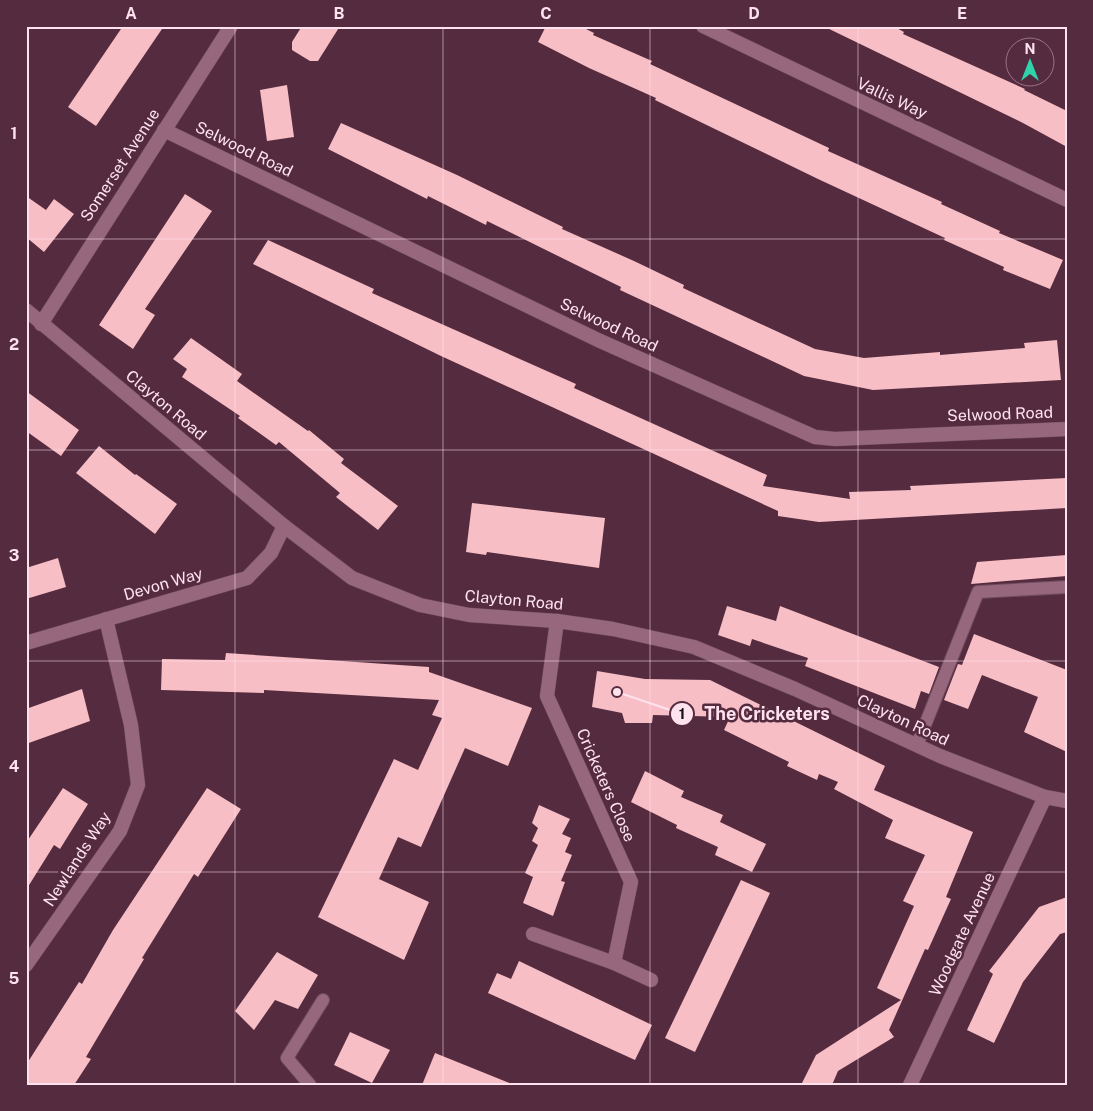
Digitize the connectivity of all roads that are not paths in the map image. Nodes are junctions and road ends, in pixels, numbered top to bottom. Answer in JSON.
{"nodes":[{"id":1,"x":231,"y":26,"type":"edge"},
{"id":2,"x":703,"y":26,"type":"edge"},
{"id":3,"x":164,"y":130,"type":"junction"},
{"id":4,"x":1067,"y":200,"type":"edge"},
{"id":5,"x":26,"y":310,"type":"edge"},
{"id":6,"x":41,"y":324,"type":"junction"},
{"id":7,"x":1067,"y":428,"type":"edge"},
{"id":8,"x":284,"y":526,"type":"junction"},
{"id":9,"x":1067,"y":587,"type":"edge"},
{"id":10,"x":106,"y":619,"type":"junction"},
{"id":11,"x":557,"y":621,"type":"junction"},
{"id":12,"x":26,"y":643,"type":"edge"},
{"id":13,"x":917,"y":745,"type":"junction"},
{"id":14,"x":1045,"y":797,"type":"junction"},
{"id":15,"x":1067,"y":801,"type":"edge"},
{"id":16,"x":533,"y":934,"type":"dead end"},
{"id":17,"x":614,"y":963,"type":"junction"},
{"id":18,"x":26,"y":965,"type":"edge"},
{"id":19,"x":651,"y":980,"type":"dead end"},
{"id":20,"x":323,"y":1000,"type":"dead end"},
{"id":21,"x":310,"y":1085,"type":"edge"},
{"id":22,"x":910,"y":1085,"type":"edge"}],
"edges":[{"from":1,"to":3,"type":"street","name":"Somerset Avenue"},
{"from":2,"to":4,"type":"street","name":"Vallis Way"},
{"from":3,"to":6,"type":"street","name":"Somerset Avenue"},
{"from":3,"to":7,"type":"street","name":"Selwood Road"},
{"from":5,"to":6,"type":"street","name":"Clayton Road"},
{"from":6,"to":8,"type":"street","name":"Clayton Road"},
{"from":8,"to":10,"type":"street","name":"Devon Way"},
{"from":8,"to":11,"type":"street","name":"Clayton Road"},
{"from":9,"to":13,"type":"lane"},
{"from":10,"to":12,"type":"street","name":"Devon Way"},
{"from":10,"to":18,"type":"street","name":"Newlands Way"},
{"from":11,"to":13,"type":"street","name":"Clayton Road"},
{"from":11,"to":17,"type":"street","name":"Cricketers Close"},
{"from":13,"to":14,"type":"street","name":"Clayton Road"},
{"from":14,"to":15,"type":"street","name":"Clayton Road"},
{"from":14,"to":22,"type":"street","name":"Woodgate Avenue"},
{"from":16,"to":17,"type":"street"},
{"from":17,"to":19,"type":"street"},
{"from":20,"to":21,"type":"lane"}]}
